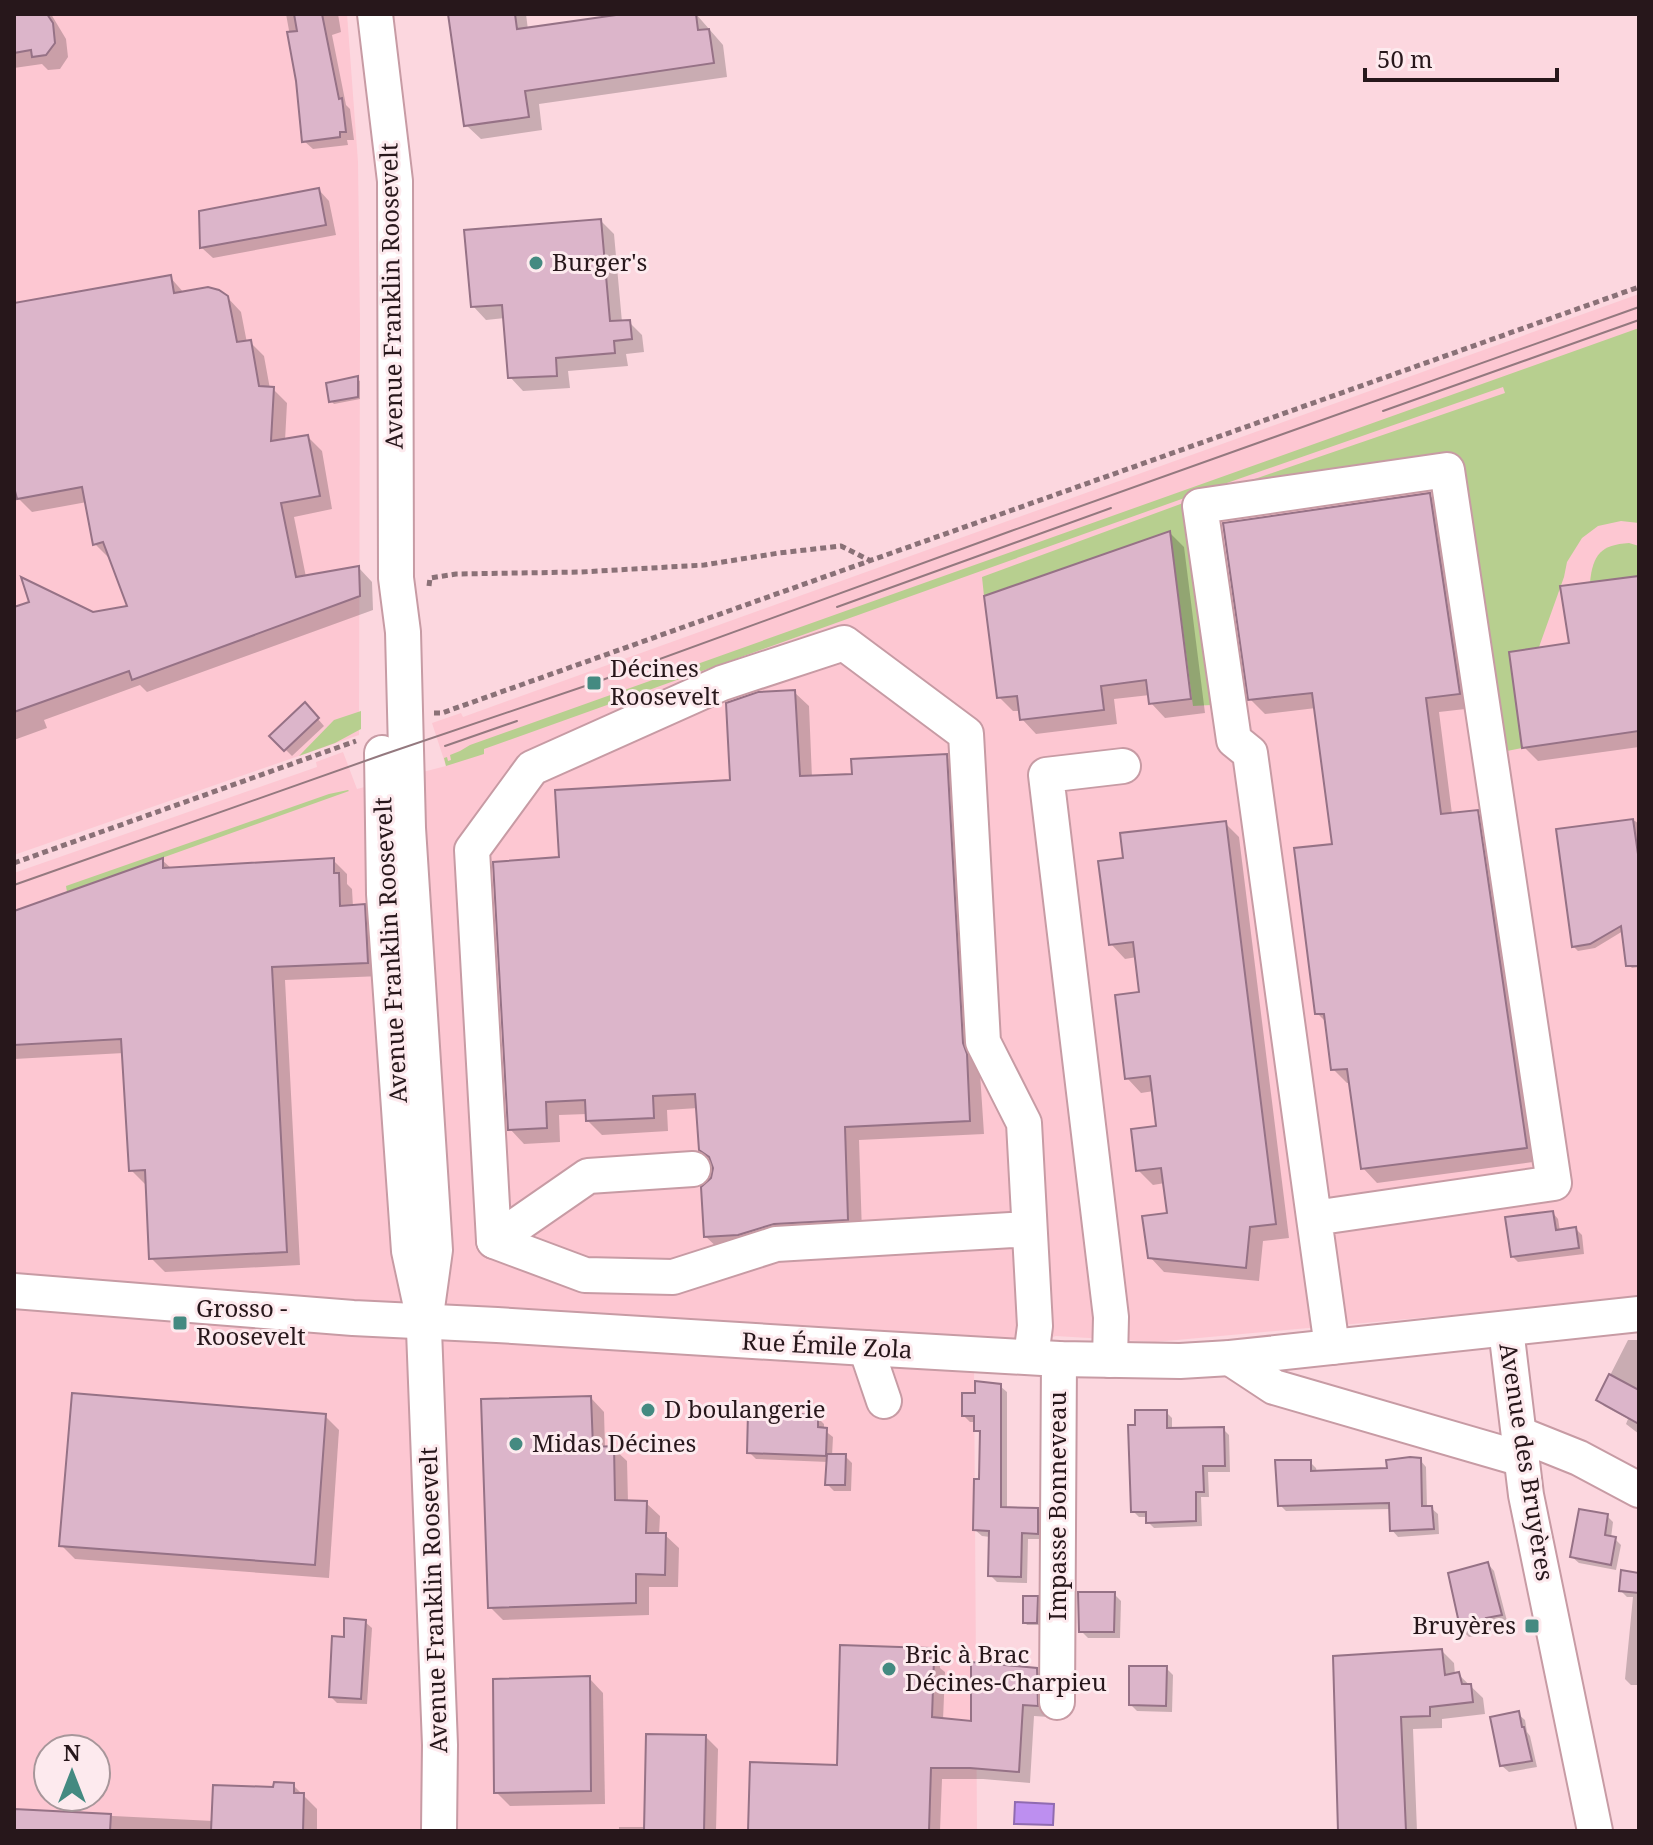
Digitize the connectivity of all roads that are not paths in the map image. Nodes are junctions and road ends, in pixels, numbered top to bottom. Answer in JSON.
{"nodes":[{"id":1,"x":375,"y":14,"type":"edge"},
{"id":2,"x":1123,"y":766,"type":"dead end"},
{"id":3,"x":693,"y":1169,"type":"dead end"},
{"id":4,"x":1314,"y":1218,"type":"junction"},
{"id":5,"x":1029,"y":1229,"type":"junction"},
{"id":6,"x":494,"y":1241,"type":"junction"},
{"id":7,"x":14,"y":1291,"type":"edge"},
{"id":8,"x":1639,"y":1314,"type":"edge"},
{"id":9,"x":424,"y":1322,"type":"junction"},
{"id":10,"x":1506,"y":1329,"type":"junction"},
{"id":11,"x":1332,"y":1347,"type":"junction"},
{"id":12,"x":866,"y":1348,"type":"junction"},
{"id":13,"x":1045,"y":1358,"type":"junction"},
{"id":14,"x":1230,"y":1358,"type":"junction"},
{"id":15,"x":1110,"y":1360,"type":"junction"},
{"id":16,"x":884,"y":1401,"type":"dead end"},
{"id":17,"x":1520,"y":1446,"type":"junction"},
{"id":18,"x":1639,"y":1490,"type":"edge"},
{"id":19,"x":1057,"y":1702,"type":"dead end"},
{"id":20,"x":439,"y":1831,"type":"edge"},
{"id":21,"x":1595,"y":1831,"type":"edge"}],
"edges":[{"from":1,"to":9,"type":"street","name":"Avenue Franklin Roosevelt"},
{"from":2,"to":15,"type":"street"},
{"from":3,"to":6,"type":"street"},
{"from":4,"to":4,"type":"street"},
{"from":4,"to":11,"type":"street"},
{"from":5,"to":6,"type":"street"},
{"from":5,"to":6,"type":"street","name":"Impasse Bonneveau"},
{"from":5,"to":13,"type":"street","name":"Impasse Bonneveau"},
{"from":7,"to":9,"type":"street","name":"Rue Émile Zola"},
{"from":8,"to":10,"type":"street","name":"Rue Émile Zola"},
{"from":9,"to":12,"type":"street","name":"Rue Émile Zola"},
{"from":9,"to":20,"type":"street","name":"Avenue Franklin Roosevelt"},
{"from":10,"to":11,"type":"street","name":"Rue Émile Zola"},
{"from":10,"to":17,"type":"street","name":"Avenue des Bruyères"},
{"from":11,"to":14,"type":"street","name":"Rue Émile Zola"},
{"from":12,"to":13,"type":"street","name":"Rue Émile Zola"},
{"from":12,"to":16,"type":"street"},
{"from":13,"to":15,"type":"street","name":"Rue Émile Zola"},
{"from":13,"to":19,"type":"street","name":"Impasse Bonneveau"},
{"from":14,"to":15,"type":"street","name":"Rue Émile Zola"},
{"from":14,"to":17,"type":"street"},
{"from":17,"to":18,"type":"street"},
{"from":17,"to":21,"type":"street","name":"Avenue des Bruyères"}]}
